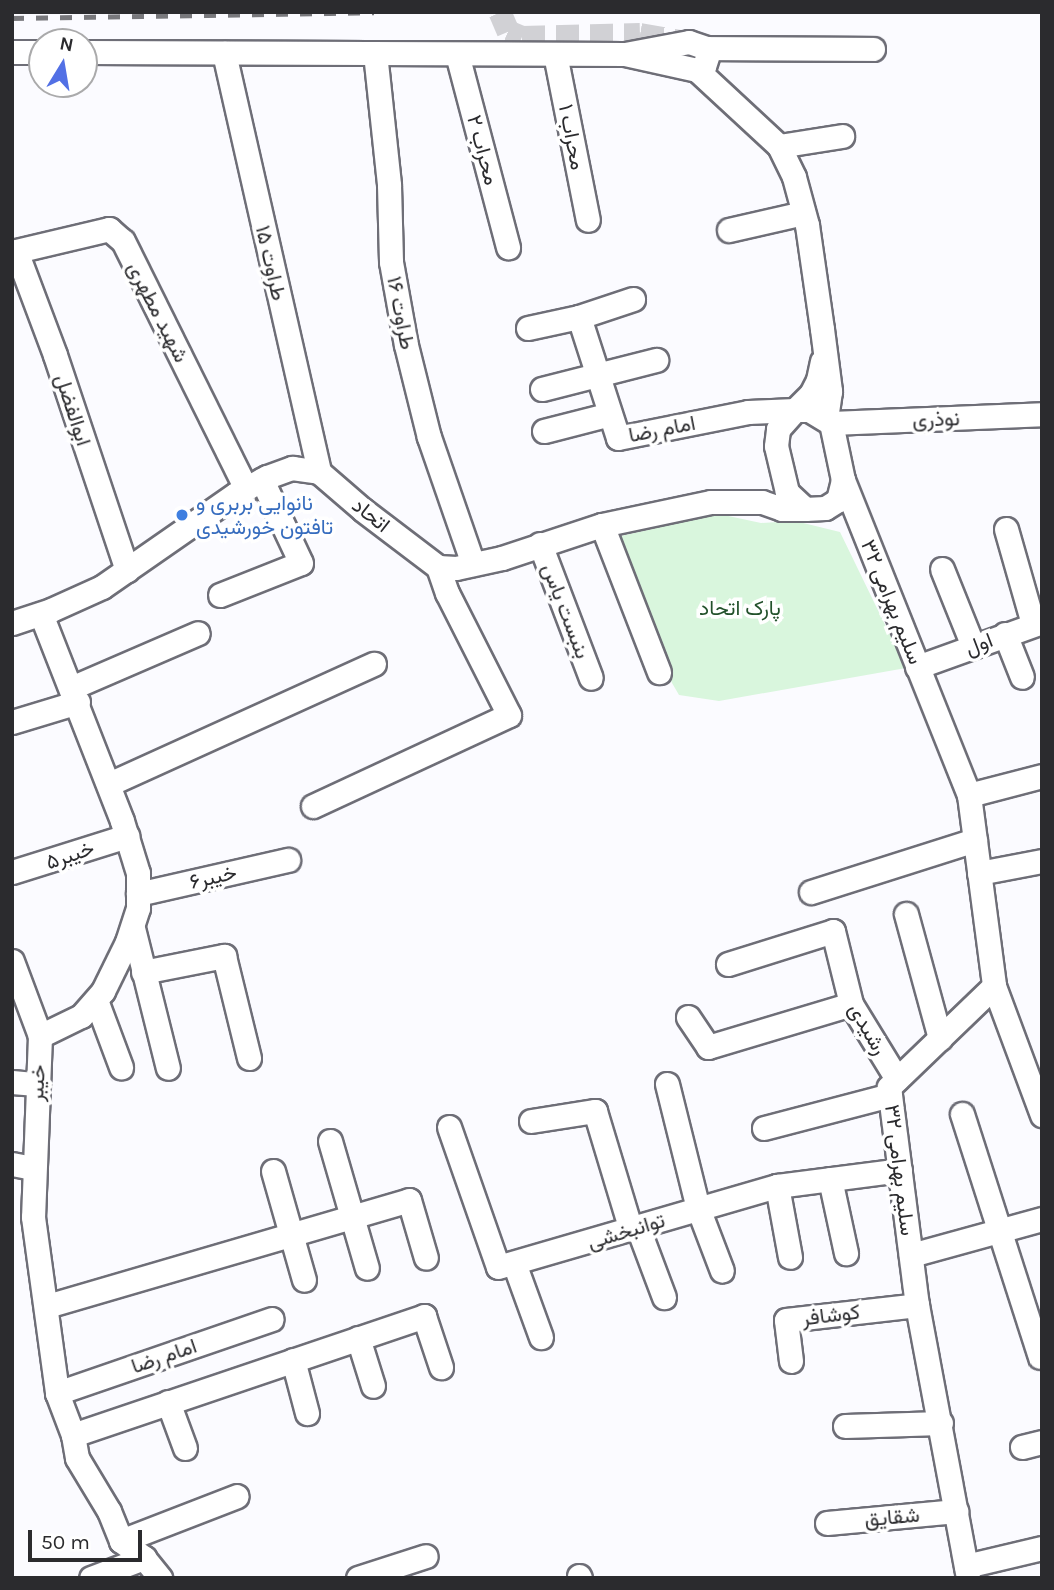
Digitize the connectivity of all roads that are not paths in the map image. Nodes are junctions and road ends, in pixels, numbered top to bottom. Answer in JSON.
{"nodes":[{"id":1,"x":706,"y":48,"type":"junction"},
{"id":2,"x":873,"y":49,"type":"dead end"},
{"id":3,"x":98,"y":52,"type":"edge"},
{"id":4,"x":224,"y":53,"type":"junction"},
{"id":5,"x":375,"y":53,"type":"junction"},
{"id":6,"x":457,"y":54,"type":"junction"},
{"id":7,"x":555,"y":54,"type":"junction"},
{"id":8,"x":625,"y":54,"type":"junction"},
{"id":9,"x":697,"y":71,"type":"junction"},
{"id":10,"x":842,"y":136,"type":"dead end"},
{"id":11,"x":779,"y":146,"type":"junction"},
{"id":12,"x":803,"y":213,"type":"junction"},
{"id":13,"x":588,"y":220,"type":"dead end"},
{"id":14,"x":729,"y":230,"type":"dead end"},
{"id":15,"x":508,"y":247,"type":"dead end"},
{"id":16,"x":14,"y":251,"type":"edge"},
{"id":17,"x":634,"y":299,"type":"dead end"},
{"id":18,"x":579,"y":317,"type":"junction"},
{"id":19,"x":528,"y":328,"type":"dead end"},
{"id":20,"x":823,"y":357,"type":"junction"},
{"id":21,"x":656,"y":360,"type":"dead end"},
{"id":22,"x":597,"y":375,"type":"junction"},
{"id":23,"x":542,"y":389,"type":"dead end"},
{"id":24,"x":795,"y":410,"type":"junction"},
{"id":25,"x":748,"y":412,"type":"junction"},
{"id":26,"x":610,"y":414,"type":"junction"},
{"id":27,"x":1042,"y":414,"type":"edge"},
{"id":28,"x":828,"y":421,"type":"junction"},
{"id":29,"x":544,"y":431,"type":"dead end"},
{"id":30,"x":777,"y":436,"type":"junction"},
{"id":31,"x":319,"y":472,"type":"junction"},
{"id":32,"x":843,"y":480,"type":"junction"},
{"id":33,"x":254,"y":484,"type":"junction"},
{"id":34,"x":787,"y":492,"type":"junction"},
{"id":35,"x":762,"y":502,"type":"junction"},
{"id":36,"x":813,"y":508,"type":"junction"},
{"id":37,"x":602,"y":524,"type":"junction"},
{"id":38,"x":1006,"y":529,"type":"dead end"},
{"id":39,"x":863,"y":530,"type":"junction"},
{"id":40,"x":540,"y":544,"type":"junction"},
{"id":41,"x":473,"y":564,"type":"junction"},
{"id":42,"x":438,"y":567,"type":"junction"},
{"id":43,"x":127,"y":569,"type":"junction"},
{"id":44,"x":942,"y":569,"type":"dead end"},
{"id":45,"x":220,"y":595,"type":"dead end"},
{"id":46,"x":41,"y":614,"type":"junction"},
{"id":47,"x":12,"y":623,"type":"edge"},
{"id":48,"x":1038,"y":623,"type":"edge"},
{"id":49,"x":198,"y":633,"type":"dead end"},
{"id":50,"x":1005,"y":634,"type":"junction"},
{"id":51,"x":973,"y":646,"type":"junction"},
{"id":52,"x":374,"y":664,"type":"dead end"},
{"id":53,"x":917,"y":667,"type":"junction"},
{"id":54,"x":659,"y":672,"type":"dead end"},
{"id":55,"x":1022,"y":677,"type":"dead end"},
{"id":56,"x":591,"y":678,"type":"dead end"},
{"id":57,"x":75,"y":695,"type":"junction"},
{"id":58,"x":12,"y":722,"type":"edge"},
{"id":59,"x":1042,"y":776,"type":"edge"},
{"id":60,"x":109,"y":784,"type":"junction"},
{"id":61,"x":969,"y":795,"type":"junction"},
{"id":62,"x":313,"y":806,"type":"dead end"},
{"id":63,"x":127,"y":836,"type":"junction"},
{"id":64,"x":975,"y":840,"type":"junction"},
{"id":65,"x":288,"y":860,"type":"dead end"},
{"id":66,"x":1042,"y":861,"type":"edge"},
{"id":67,"x":12,"y":872,"type":"edge"},
{"id":68,"x":979,"y":873,"type":"junction"},
{"id":69,"x":811,"y":892,"type":"dead end"},
{"id":70,"x":138,"y":894,"type":"junction"},
{"id":71,"x":906,"y":914,"type":"dead end"},
{"id":72,"x":133,"y":928,"type":"junction"},
{"id":73,"x":12,"y":961,"type":"edge"},
{"id":74,"x":728,"y":964,"type":"dead end"},
{"id":75,"x":143,"y":972,"type":"junction"},
{"id":76,"x":994,"y":986,"type":"junction"},
{"id":77,"x":96,"y":1000,"type":"junction"},
{"id":78,"x":851,"y":1004,"type":"junction"},
{"id":79,"x":688,"y":1017,"type":"dead end"},
{"id":80,"x":40,"y":1037,"type":"junction"},
{"id":81,"x":940,"y":1038,"type":"junction"},
{"id":82,"x":249,"y":1058,"type":"dead end"},
{"id":83,"x":121,"y":1067,"type":"dead end"},
{"id":84,"x":168,"y":1068,"type":"dead end"},
{"id":85,"x":12,"y":1082,"type":"edge"},
{"id":86,"x":36,"y":1084,"type":"junction"},
{"id":87,"x":667,"y":1084,"type":"dead end"},
{"id":88,"x":894,"y":1087,"type":"junction"},
{"id":89,"x":961,"y":1114,"type":"dead end"},
{"id":90,"x":1042,"y":1115,"type":"edge"},
{"id":91,"x":531,"y":1121,"type":"dead end"},
{"id":92,"x":449,"y":1127,"type":"dead end"},
{"id":93,"x":764,"y":1128,"type":"dead end"},
{"id":94,"x":330,"y":1142,"type":"dead end"},
{"id":95,"x":23,"y":1166,"type":"edge"},
{"id":96,"x":900,"y":1170,"type":"junction"},
{"id":97,"x":273,"y":1171,"type":"dead end"},
{"id":98,"x":830,"y":1179,"type":"junction"},
{"id":99,"x":777,"y":1186,"type":"junction"},
{"id":100,"x":698,"y":1208,"type":"junction"},
{"id":101,"x":350,"y":1215,"type":"junction"},
{"id":102,"x":1042,"y":1219,"type":"edge"},
{"id":103,"x":634,"y":1229,"type":"junction"},
{"id":104,"x":289,"y":1233,"type":"junction"},
{"id":105,"x":999,"y":1233,"type":"junction"},
{"id":106,"x":846,"y":1253,"type":"dead end"},
{"id":107,"x":911,"y":1255,"type":"junction"},
{"id":108,"x":790,"y":1257,"type":"dead end"},
{"id":109,"x":426,"y":1258,"type":"dead end"},
{"id":110,"x":513,"y":1263,"type":"junction"},
{"id":111,"x":367,"y":1268,"type":"dead end"},
{"id":112,"x":722,"y":1271,"type":"dead end"},
{"id":113,"x":304,"y":1280,"type":"dead end"},
{"id":114,"x":664,"y":1297,"type":"dead end"},
{"id":115,"x":918,"y":1305,"type":"junction"},
{"id":116,"x":47,"y":1306,"type":"junction"},
{"id":117,"x":272,"y":1319,"type":"dead end"},
{"id":118,"x":541,"y":1337,"type":"dead end"},
{"id":119,"x":358,"y":1338,"type":"junction"},
{"id":120,"x":1040,"y":1357,"type":"edge"},
{"id":121,"x":293,"y":1360,"type":"junction"},
{"id":122,"x":791,"y":1362,"type":"dead end"},
{"id":123,"x":441,"y":1367,"type":"dead end"},
{"id":124,"x":373,"y":1386,"type":"dead end"},
{"id":125,"x":57,"y":1393,"type":"junction"},
{"id":126,"x":168,"y":1402,"type":"junction"},
{"id":127,"x":307,"y":1413,"type":"dead end"},
{"id":128,"x":941,"y":1423,"type":"junction"},
{"id":129,"x":845,"y":1426,"type":"dead end"},
{"id":130,"x":73,"y":1435,"type":"junction"},
{"id":131,"x":185,"y":1448,"type":"dead end"},
{"id":132,"x":237,"y":1496,"type":"dead end"},
{"id":133,"x":956,"y":1511,"type":"junction"},
{"id":134,"x":827,"y":1523,"type":"dead end"},
{"id":135,"x":121,"y":1541,"type":"junction"},
{"id":136,"x":1042,"y":1548,"type":"edge"},
{"id":137,"x":426,"y":1556,"type":"dead end"},
{"id":138,"x":144,"y":1558,"type":"junction"},
{"id":139,"x":967,"y":1572,"type":"edge"},
{"id":140,"x":91,"y":1578,"type":"edge"},
{"id":141,"x":160,"y":1578,"type":"edge"},
{"id":142,"x":358,"y":1578,"type":"edge"}],
"edges":[{"from":1,"to":2,"type":"street"},
{"from":1,"to":8,"type":"street"},
{"from":1,"to":9,"type":"street"},
{"from":3,"to":4,"type":"street"},
{"from":4,"to":5,"type":"street"},
{"from":4,"to":31,"type":"street","name":"طراوت ۱۵"},
{"from":5,"to":6,"type":"street"},
{"from":5,"to":41,"type":"street","name":"طراوت ۱۶"},
{"from":6,"to":7,"type":"street"},
{"from":6,"to":15,"type":"street","name":"محراب ۲"},
{"from":7,"to":8,"type":"street"},
{"from":7,"to":13,"type":"street","name":"محراب ۱"},
{"from":8,"to":9,"type":"street"},
{"from":9,"to":11,"type":"street"},
{"from":10,"to":11,"type":"street"},
{"from":11,"to":12,"type":"street"},
{"from":12,"to":14,"type":"street"},
{"from":12,"to":20,"type":"street"},
{"from":16,"to":33,"type":"street","name":"شهید مطهری"},
{"from":16,"to":43,"type":"street","name":"ابوالفضل"},
{"from":17,"to":18,"type":"street"},
{"from":18,"to":19,"type":"street"},
{"from":18,"to":22,"type":"street","name":"امام رضا"},
{"from":20,"to":24,"type":"street"},
{"from":20,"to":28,"type":"street"},
{"from":21,"to":22,"type":"street"},
{"from":22,"to":23,"type":"street"},
{"from":22,"to":26,"type":"street","name":"امام رضا"},
{"from":24,"to":25,"type":"street","name":"امام رضا"},
{"from":24,"to":28,"type":"street"},
{"from":24,"to":30,"type":"street"},
{"from":25,"to":26,"type":"street","name":"امام رضا"},
{"from":25,"to":30,"type":"street"},
{"from":26,"to":29,"type":"street"},
{"from":27,"to":28,"type":"street","name":"نوذری"},
{"from":28,"to":32,"type":"street"},
{"from":30,"to":34,"type":"street"},
{"from":31,"to":33,"type":"street"},
{"from":31,"to":42,"type":"street","name":"اتحاد"},
{"from":32,"to":36,"type":"street"},
{"from":32,"to":39,"type":"street","name":"سلیم بهرامی ۳۲"},
{"from":33,"to":43,"type":"street"},
{"from":33,"to":45,"type":"street"},
{"from":34,"to":35,"type":"street"},
{"from":34,"to":36,"type":"street"},
{"from":35,"to":36,"type":"street"},
{"from":35,"to":37,"type":"street"},
{"from":36,"to":39,"type":"street","name":"سلیم بهرامی ۳۲"},
{"from":37,"to":40,"type":"street"},
{"from":37,"to":54,"type":"street"},
{"from":38,"to":48,"type":"street"},
{"from":39,"to":53,"type":"street","name":"سلیم بهرامی ۳۲"},
{"from":40,"to":41,"type":"street"},
{"from":40,"to":56,"type":"street","name":"بنبست یاس"},
{"from":41,"to":42,"type":"street"},
{"from":42,"to":62,"type":"street"},
{"from":43,"to":46,"type":"street"},
{"from":44,"to":51,"type":"street"},
{"from":46,"to":47,"type":"street"},
{"from":46,"to":57,"type":"street","name":"خیبر"},
{"from":48,"to":50,"type":"street","name":"اول"},
{"from":49,"to":57,"type":"street"},
{"from":50,"to":51,"type":"street","name":"اول"},
{"from":50,"to":55,"type":"street"},
{"from":51,"to":53,"type":"street","name":"اول"},
{"from":52,"to":60,"type":"street"},
{"from":53,"to":61,"type":"street","name":"سلیم بهرامی ۳۲"},
{"from":57,"to":58,"type":"street"},
{"from":57,"to":60,"type":"street","name":"خیبر"},
{"from":59,"to":61,"type":"street"},
{"from":60,"to":63,"type":"street","name":"خیبر"},
{"from":61,"to":64,"type":"street","name":"سلیم بهرامی ۳۲"},
{"from":63,"to":67,"type":"street","name":"خیبر۵"},
{"from":63,"to":70,"type":"street","name":"خیبر"},
{"from":64,"to":68,"type":"street","name":"سلیم بهرامی ۳۲"},
{"from":64,"to":69,"type":"street"},
{"from":65,"to":70,"type":"street","name":"خیبر۶"},
{"from":66,"to":68,"type":"street"},
{"from":68,"to":76,"type":"street","name":"سلیم بهرامی ۳۲"},
{"from":70,"to":72,"type":"street","name":"خیبر"},
{"from":71,"to":81,"type":"street"},
{"from":72,"to":75,"type":"street"},
{"from":72,"to":77,"type":"street","name":"خیبر"},
{"from":73,"to":80,"type":"street"},
{"from":74,"to":78,"type":"street","name":"رشیدی"},
{"from":75,"to":82,"type":"street"},
{"from":75,"to":84,"type":"street"},
{"from":76,"to":81,"type":"street","name":"سلیم بهرامی ۳۲"},
{"from":76,"to":90,"type":"street"},
{"from":77,"to":80,"type":"street","name":"خیبر"},
{"from":77,"to":83,"type":"street"},
{"from":78,"to":79,"type":"street"},
{"from":78,"to":88,"type":"street","name":"رشیدی"},
{"from":80,"to":86,"type":"street","name":"خیبر"},
{"from":81,"to":88,"type":"street","name":"سلیم بهرامی ۳۲"},
{"from":85,"to":86,"type":"street"},
{"from":86,"to":95,"type":"street","name":"خیبر"},
{"from":87,"to":100,"type":"street"},
{"from":88,"to":93,"type":"street"},
{"from":88,"to":96,"type":"street","name":"سلیم بهرامی ۳۲"},
{"from":89,"to":105,"type":"street"},
{"from":91,"to":103,"type":"street"},
{"from":92,"to":110,"type":"street"},
{"from":94,"to":101,"type":"street"},
{"from":95,"to":116,"type":"street","name":"خیبر"},
{"from":96,"to":98,"type":"street","name":"توانبخشی"},
{"from":96,"to":107,"type":"street","name":"سلیم بهرامی ۳۲"},
{"from":97,"to":104,"type":"street"},
{"from":98,"to":99,"type":"street","name":"توانبخشی"},
{"from":98,"to":106,"type":"street"},
{"from":99,"to":100,"type":"street","name":"توانبخشی"},
{"from":99,"to":108,"type":"street"},
{"from":100,"to":103,"type":"street","name":"توانبخشی"},
{"from":100,"to":112,"type":"street"},
{"from":101,"to":104,"type":"street"},
{"from":101,"to":109,"type":"street"},
{"from":101,"to":111,"type":"street"},
{"from":102,"to":105,"type":"street"},
{"from":103,"to":110,"type":"street","name":"توانبخشی"},
{"from":103,"to":114,"type":"street"},
{"from":104,"to":113,"type":"street"},
{"from":104,"to":116,"type":"street"},
{"from":105,"to":107,"type":"street"},
{"from":105,"to":120,"type":"street"},
{"from":107,"to":115,"type":"street","name":"سلیم بهرامی ۳۲"},
{"from":110,"to":118,"type":"street"},
{"from":115,"to":122,"type":"street","name":"کوشافر"},
{"from":115,"to":128,"type":"street","name":"سلیم بهرامی ۳۲"},
{"from":116,"to":125,"type":"street","name":"خیبر"},
{"from":117,"to":125,"type":"street","name":"امام رضا"},
{"from":119,"to":121,"type":"street"},
{"from":119,"to":123,"type":"street"},
{"from":119,"to":124,"type":"street"},
{"from":121,"to":126,"type":"street"},
{"from":121,"to":127,"type":"street"},
{"from":125,"to":130,"type":"street","name":"خیبر"},
{"from":126,"to":130,"type":"street"},
{"from":126,"to":131,"type":"street"},
{"from":128,"to":129,"type":"street"},
{"from":128,"to":133,"type":"street","name":"سلیم بهرامی ۳۲"},
{"from":130,"to":135,"type":"street","name":"خیبر"},
{"from":132,"to":135,"type":"street"},
{"from":133,"to":134,"type":"street","name":"شقایق"},
{"from":133,"to":139,"type":"street","name":"سلیم بهرامی ۳۲"},
{"from":135,"to":138,"type":"street"},
{"from":136,"to":139,"type":"street"},
{"from":137,"to":142,"type":"street"},
{"from":138,"to":140,"type":"street"},
{"from":138,"to":141,"type":"street"}]}
